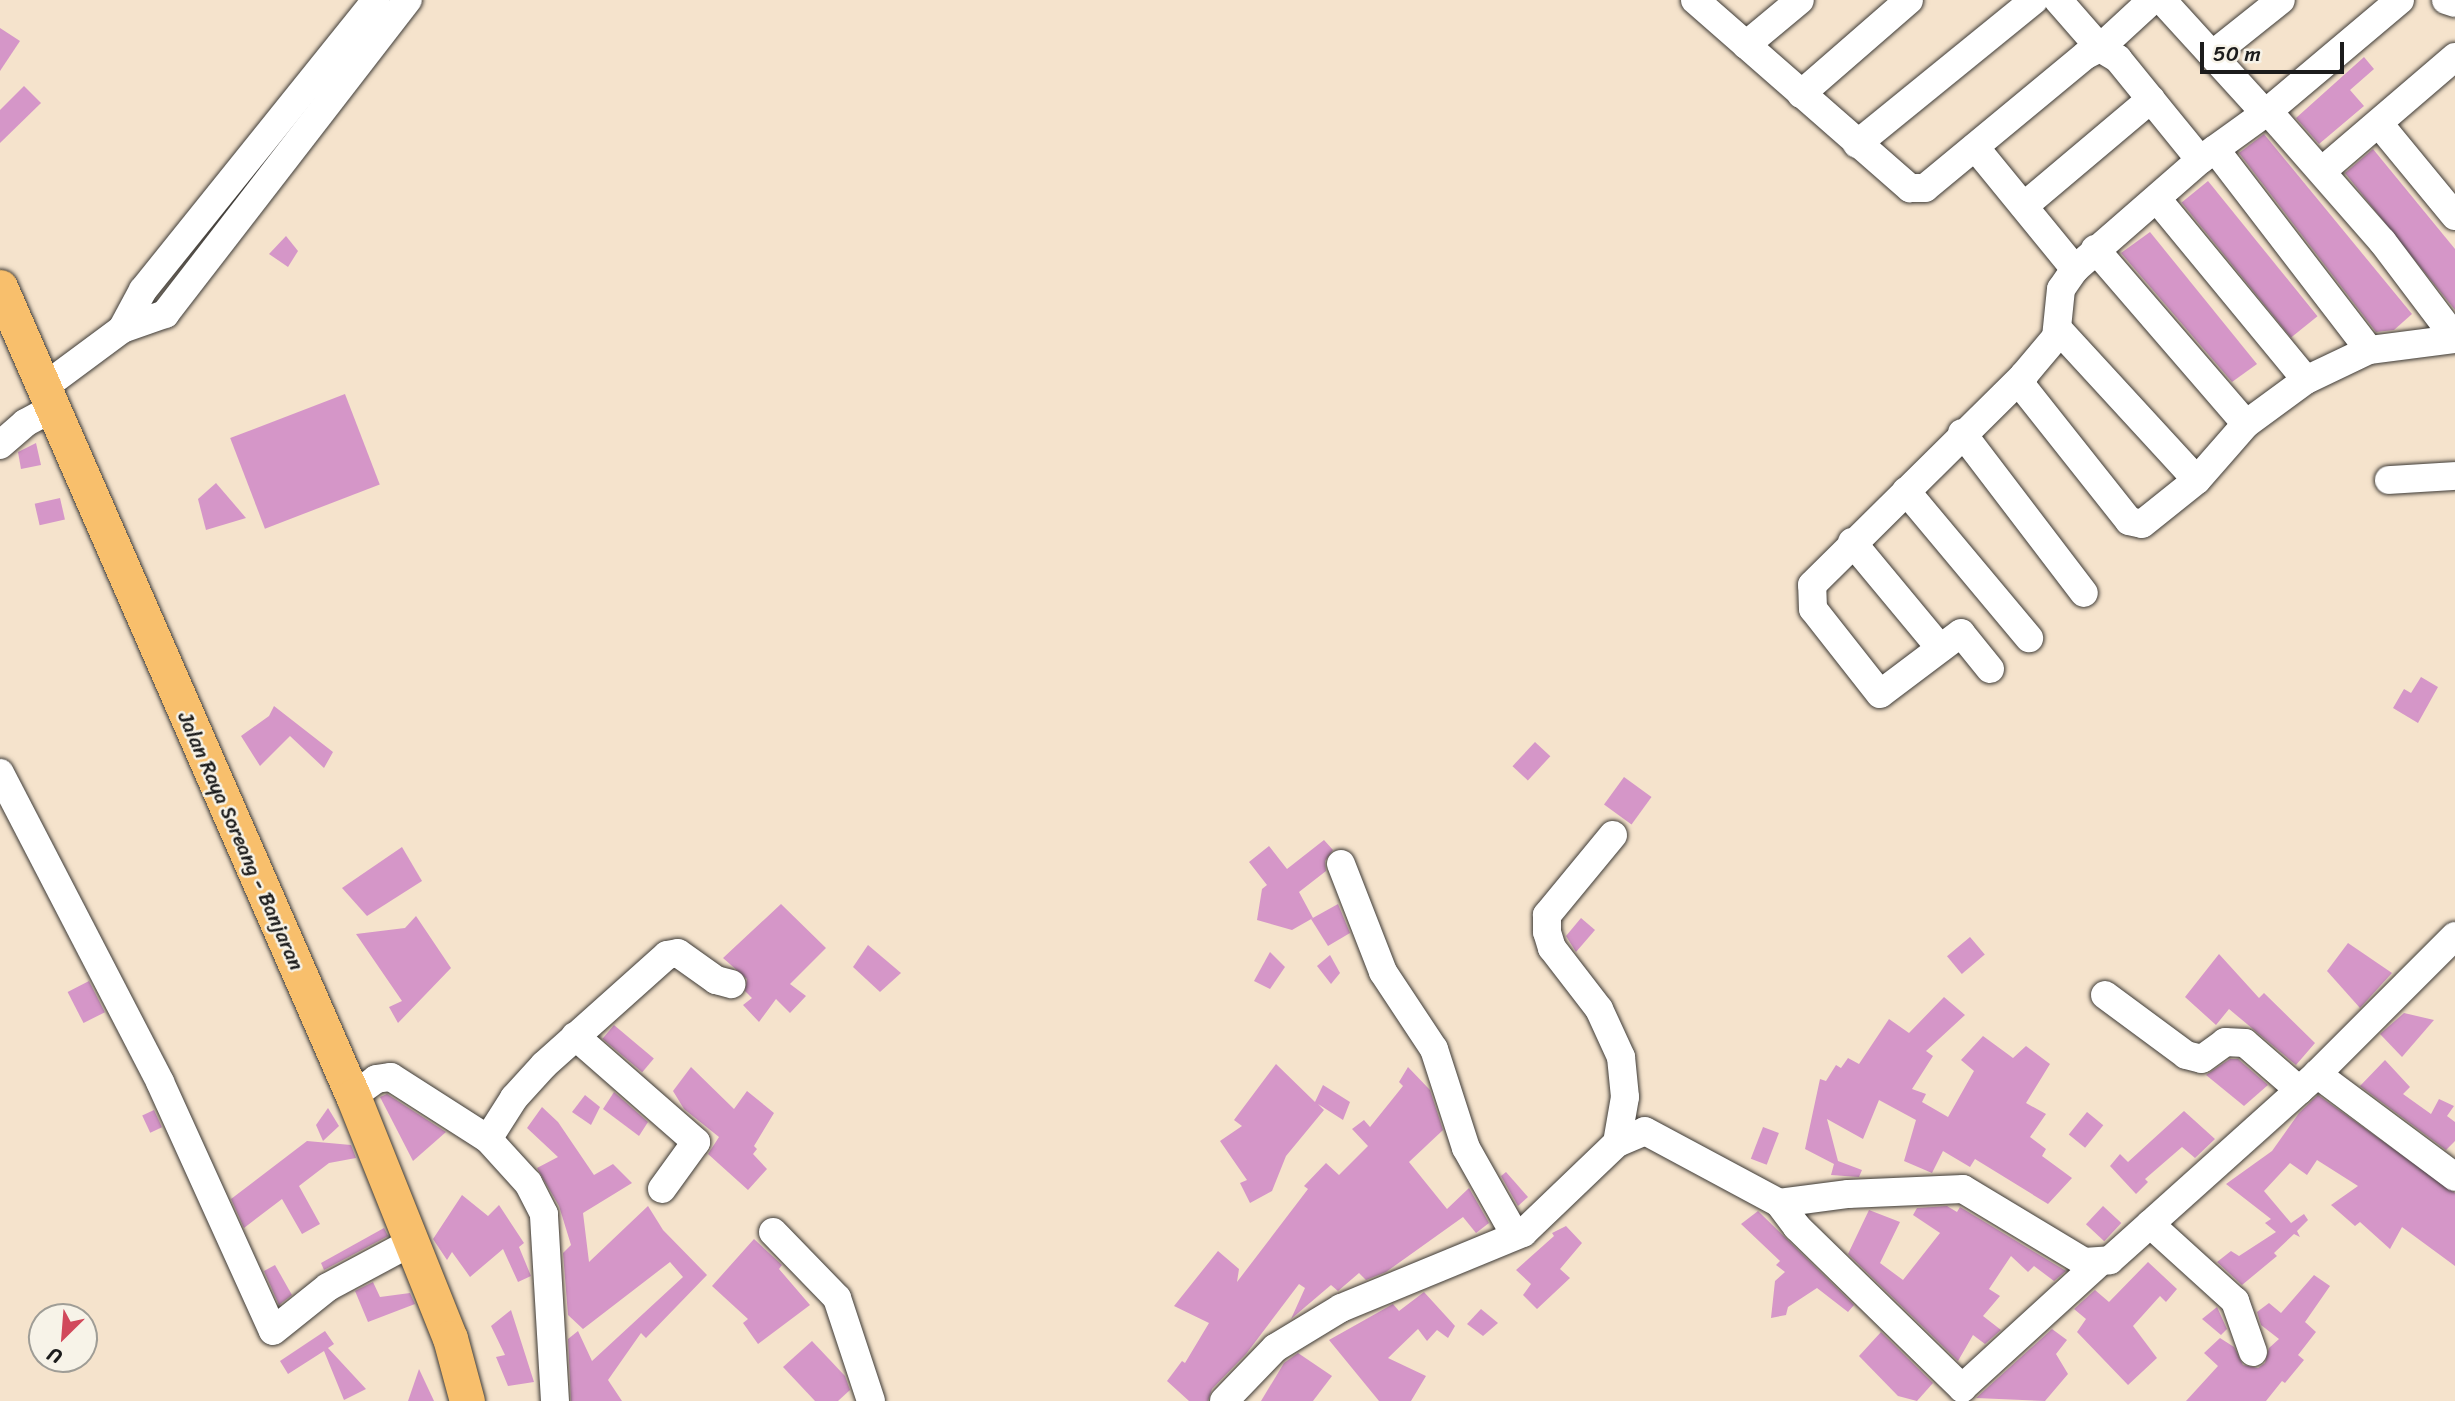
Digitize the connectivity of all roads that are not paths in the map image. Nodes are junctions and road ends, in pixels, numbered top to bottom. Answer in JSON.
{"nodes":[{"id":1,"x":376,"y":0,"type":"edge"},
{"id":2,"x":408,"y":0,"type":"edge"},
{"id":3,"x":1695,"y":0,"type":"edge"},
{"id":4,"x":1800,"y":0,"type":"edge"},
{"id":5,"x":1909,"y":0,"type":"edge"},
{"id":6,"x":2034,"y":0,"type":"edge"},
{"id":7,"x":2058,"y":0,"type":"edge"},
{"id":8,"x":2152,"y":0,"type":"edge"},
{"id":9,"x":2162,"y":0,"type":"edge"},
{"id":10,"x":2281,"y":0,"type":"edge"},
{"id":11,"x":2400,"y":0,"type":"edge"},
{"id":12,"x":2446,"y":0,"type":"edge"},
{"id":13,"x":2455,"y":3,"type":"edge"},
{"id":14,"x":1746,"y":45,"type":"junction"},
{"id":15,"x":2100,"y":48,"type":"junction"},
{"id":16,"x":2212,"y":55,"type":"junction"},
{"id":17,"x":2451,"y":69,"type":"edge"},
{"id":18,"x":1801,"y":94,"type":"junction"},
{"id":19,"x":2151,"y":99,"type":"junction"},
{"id":20,"x":2267,"y":112,"type":"junction"},
{"id":21,"x":2380,"y":125,"type":"junction"},
{"id":22,"x":281,"y":140,"type":"junction"},
{"id":23,"x":1857,"y":144,"type":"junction"},
{"id":24,"x":1975,"y":147,"type":"junction"},
{"id":25,"x":2208,"y":155,"type":"junction"},
{"id":26,"x":2322,"y":171,"type":"junction"},
{"id":27,"x":2157,"y":199,"type":"junction"},
{"id":28,"x":2024,"y":206,"type":"junction"},
{"id":29,"x":2455,"y":216,"type":"edge"},
{"id":30,"x":2095,"y":249,"type":"junction"},
{"id":31,"x":2075,"y":269,"type":"junction"},
{"id":32,"x":0,"y":287,"type":"edge"},
{"id":33,"x":2058,"y":329,"type":"junction"},
{"id":34,"x":2455,"y":339,"type":"edge"},
{"id":35,"x":2369,"y":350,"type":"junction"},
{"id":36,"x":2024,"y":375,"type":"junction"},
{"id":37,"x":2306,"y":380,"type":"junction"},
{"id":38,"x":49,"y":397,"type":"junction"},
{"id":39,"x":2246,"y":424,"type":"junction"},
{"id":40,"x":1962,"y":433,"type":"junction"},
{"id":41,"x":0,"y":445,"type":"edge"},
{"id":42,"x":2455,"y":476,"type":"edge"},
{"id":43,"x":2197,"y":480,"type":"junction"},
{"id":44,"x":2389,"y":480,"type":"dead end"},
{"id":45,"x":1906,"y":491,"type":"junction"},
{"id":46,"x":1852,"y":542,"type":"junction"},
{"id":47,"x":2084,"y":593,"type":"dead end"},
{"id":48,"x":2029,"y":638,"type":"dead end"},
{"id":49,"x":1940,"y":648,"type":"junction"},
{"id":50,"x":1990,"y":669,"type":"dead end"},
{"id":51,"x":0,"y":774,"type":"edge"},
{"id":52,"x":1614,"y":835,"type":"dead end"},
{"id":53,"x":1341,"y":864,"type":"dead end"},
{"id":54,"x":2455,"y":936,"type":"edge"},
{"id":55,"x":731,"y":984,"type":"dead end"},
{"id":56,"x":2105,"y":995,"type":"dead end"},
{"id":57,"x":575,"y":1036,"type":"junction"},
{"id":58,"x":2308,"y":1082,"type":"junction"},
{"id":59,"x":353,"y":1096,"type":"junction"},
{"id":60,"x":488,"y":1139,"type":"junction"},
{"id":61,"x":1617,"y":1143,"type":"junction"},
{"id":62,"x":2455,"y":1177,"type":"edge"},
{"id":63,"x":662,"y":1189,"type":"dead end"},
{"id":64,"x":1779,"y":1203,"type":"junction"},
{"id":65,"x":2150,"y":1224,"type":"junction"},
{"id":66,"x":773,"y":1232,"type":"dead end"},
{"id":67,"x":1516,"y":1235,"type":"junction"},
{"id":68,"x":412,"y":1242,"type":"junction"},
{"id":69,"x":2098,"y":1264,"type":"junction"},
{"id":70,"x":2253,"y":1352,"type":"dead end"},
{"id":71,"x":467,"y":1401,"type":"edge"},
{"id":72,"x":555,"y":1401,"type":"edge"},
{"id":73,"x":871,"y":1401,"type":"edge"},
{"id":74,"x":1224,"y":1401,"type":"edge"}],
"edges":[{"from":1,"to":22,"type":"street"},
{"from":2,"to":22,"type":"street"},
{"from":3,"to":14,"type":"street"},
{"from":4,"to":14,"type":"street"},
{"from":5,"to":18,"type":"street"},
{"from":6,"to":23,"type":"street"},
{"from":7,"to":15,"type":"street"},
{"from":8,"to":15,"type":"street"},
{"from":9,"to":16,"type":"street"},
{"from":10,"to":16,"type":"street"},
{"from":11,"to":20,"type":"street"},
{"from":12,"to":13,"type":"street"},
{"from":14,"to":18,"type":"street"},
{"from":15,"to":19,"type":"street"},
{"from":15,"to":24,"type":"street"},
{"from":16,"to":20,"type":"street"},
{"from":17,"to":21,"type":"street"},
{"from":18,"to":23,"type":"street"},
{"from":19,"to":25,"type":"street"},
{"from":19,"to":28,"type":"street"},
{"from":20,"to":25,"type":"street"},
{"from":20,"to":26,"type":"street"},
{"from":21,"to":26,"type":"street"},
{"from":21,"to":29,"type":"street"},
{"from":22,"to":38,"type":"street"},
{"from":23,"to":24,"type":"street"},
{"from":24,"to":28,"type":"street"},
{"from":25,"to":27,"type":"street"},
{"from":25,"to":35,"type":"street"},
{"from":26,"to":34,"type":"street"},
{"from":27,"to":30,"type":"street"},
{"from":27,"to":37,"type":"street"},
{"from":28,"to":31,"type":"street"},
{"from":30,"to":31,"type":"street"},
{"from":30,"to":39,"type":"street"},
{"from":31,"to":33,"type":"street"},
{"from":32,"to":38,"type":"main road","name":"Jalan Raya Soreang - Banjaran"},
{"from":33,"to":36,"type":"street"},
{"from":33,"to":43,"type":"street"},
{"from":34,"to":35,"type":"street"},
{"from":35,"to":37,"type":"street"},
{"from":36,"to":40,"type":"street"},
{"from":36,"to":43,"type":"street"},
{"from":37,"to":39,"type":"street"},
{"from":38,"to":41,"type":"street"},
{"from":38,"to":59,"type":"main road","name":"Jalan Raya Soreang - Banjaran"},
{"from":39,"to":43,"type":"street"},
{"from":40,"to":45,"type":"street"},
{"from":40,"to":47,"type":"street"},
{"from":42,"to":44,"type":"street"},
{"from":45,"to":46,"type":"street"},
{"from":45,"to":48,"type":"street"},
{"from":46,"to":49,"type":"street"},
{"from":46,"to":49,"type":"street"},
{"from":49,"to":50,"type":"street"},
{"from":51,"to":68,"type":"street"},
{"from":52,"to":61,"type":"street"},
{"from":53,"to":67,"type":"street"},
{"from":54,"to":58,"type":"street"},
{"from":55,"to":57,"type":"street"},
{"from":56,"to":58,"type":"street"},
{"from":57,"to":60,"type":"street"},
{"from":57,"to":63,"type":"street"},
{"from":58,"to":62,"type":"street"},
{"from":58,"to":65,"type":"street"},
{"from":59,"to":60,"type":"street"},
{"from":59,"to":68,"type":"main road","name":"Jalan Raya Soreang - Banjaran"},
{"from":60,"to":72,"type":"street"},
{"from":61,"to":64,"type":"street"},
{"from":61,"to":67,"type":"street"},
{"from":64,"to":69,"type":"street"},
{"from":64,"to":69,"type":"street"},
{"from":65,"to":69,"type":"street"},
{"from":65,"to":70,"type":"street"},
{"from":66,"to":73,"type":"street"},
{"from":67,"to":74,"type":"street"},
{"from":68,"to":71,"type":"main road","name":"Jalan Raya Soreang - Banjaran"}]}
